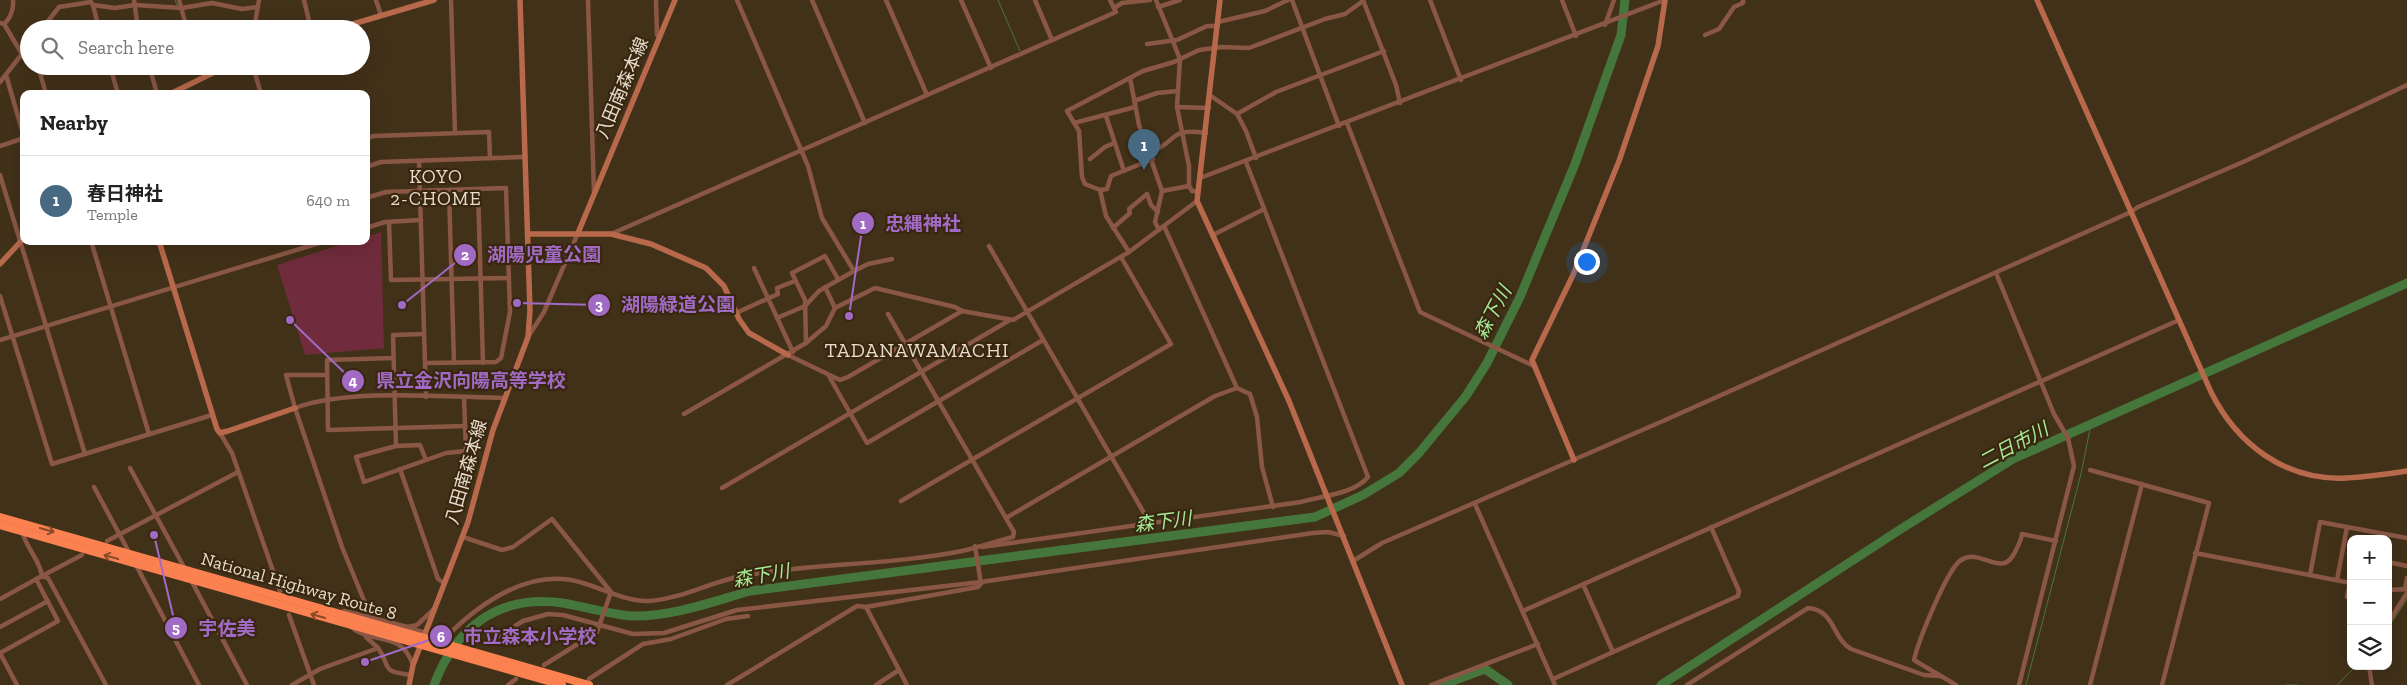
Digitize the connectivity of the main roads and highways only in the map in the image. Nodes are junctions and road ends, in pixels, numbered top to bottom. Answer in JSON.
{"nodes":[{"id":1,"x":0,"y":517,"type":"edge"},
{"id":2,"x":0,"y":525,"type":"edge"},
{"id":3,"x":420,"y":638,"type":"junction"},
{"id":4,"x":476,"y":657,"type":"junction"},
{"id":5,"x":562,"y":685,"type":"edge"},
{"id":6,"x":588,"y":685,"type":"edge"}],
"edges":[{"from":1,"to":3,"type":"highway","name":"National Highway Route 8","one_way":true},
{"from":3,"to":2,"type":"highway","name":"National Highway Route 8","one_way":true},
{"from":3,"to":4,"type":"highway","name":"National Highway Route 8"},
{"from":4,"to":5,"type":"highway","name":"National Highway Route 8"},
{"from":4,"to":6,"type":"highway","name":"National Highway Route 8"}]}
